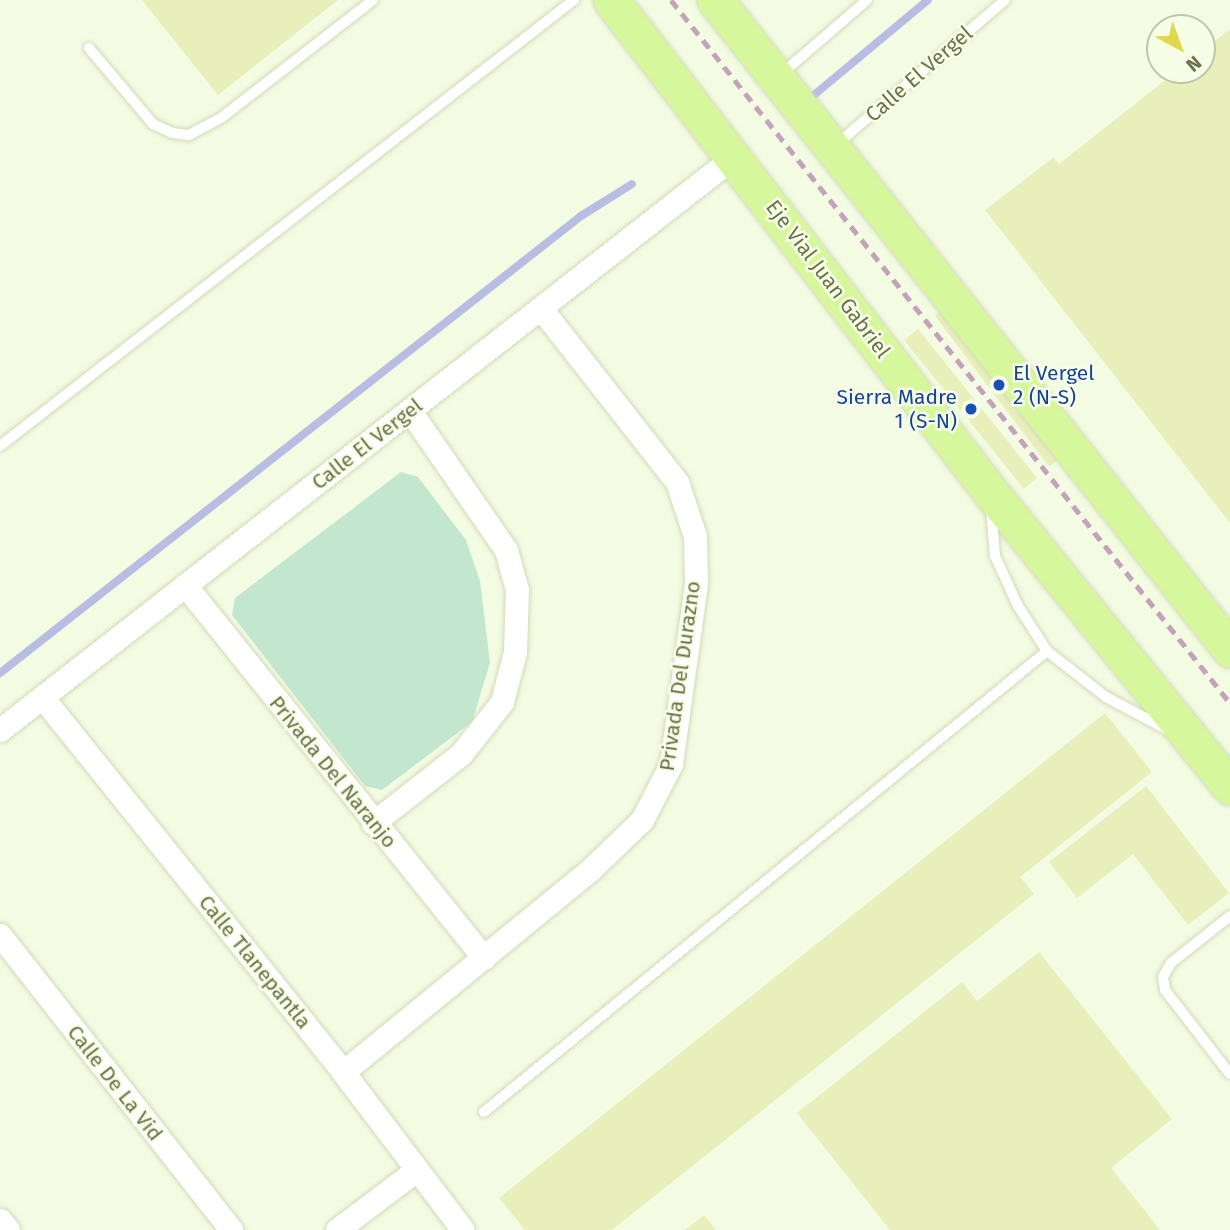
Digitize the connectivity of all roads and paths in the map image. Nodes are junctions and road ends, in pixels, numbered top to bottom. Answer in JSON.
{"nodes":[{"id":1,"x":373,"y":0,"type":"edge"},
{"id":2,"x":574,"y":0,"type":"edge"},
{"id":3,"x":611,"y":0,"type":"edge"},
{"id":4,"x":715,"y":0,"type":"edge"},
{"id":5,"x":867,"y":0,"type":"edge"},
{"id":6,"x":1005,"y":0,"type":"edge"},
{"id":7,"x":89,"y":48,"type":"dead end"},
{"id":8,"x":777,"y":78,"type":"junction"},
{"id":9,"x":833,"y":148,"type":"junction"},
{"id":10,"x":735,"y":156,"type":"junction"},
{"id":11,"x":542,"y":310,"type":"junction"},
{"id":12,"x":410,"y":411,"type":"junction"},
{"id":13,"x":0,"y":446,"type":"edge"},
{"id":14,"x":992,"y":494,"type":"junction"},
{"id":15,"x":185,"y":585,"type":"junction"},
{"id":16,"x":1230,"y":649,"type":"edge"},
{"id":17,"x":1046,"y":651,"type":"junction"},
{"id":18,"x":42,"y":696,"type":"junction"},
{"id":19,"x":0,"y":730,"type":"edge"},
{"id":20,"x":1193,"y":741,"type":"junction"},
{"id":21,"x":1230,"y":787,"type":"edge"},
{"id":22,"x":373,"y":823,"type":"junction"},
{"id":23,"x":1230,"y":916,"type":"edge"},
{"id":24,"x":0,"y":935,"type":"edge"},
{"id":25,"x":484,"y":958,"type":"junction"},
{"id":26,"x":343,"y":1072,"type":"junction"},
{"id":27,"x":1230,"y":1074,"type":"edge"},
{"id":28,"x":484,"y":1112,"type":"dead end"},
{"id":29,"x":415,"y":1171,"type":"junction"},
{"id":30,"x":0,"y":1220,"type":"edge"},
{"id":31,"x":8,"y":1230,"type":"edge"},
{"id":32,"x":231,"y":1230,"type":"edge"},
{"id":33,"x":337,"y":1230,"type":"edge"},
{"id":34,"x":463,"y":1230,"type":"edge"}],
"edges":[{"from":1,"to":7,"type":"lane"},
{"from":2,"to":13,"type":"lane"},
{"from":3,"to":10,"type":"main road","name":"Eje Vial Juan Gabriel"},
{"from":4,"to":8,"type":"main road"},
{"from":5,"to":8,"type":"lane"},
{"from":6,"to":9,"type":"lane","name":"Calle El Vergel"},
{"from":8,"to":9,"type":"main road"},
{"from":9,"to":16,"type":"main road"},
{"from":10,"to":11,"type":"street","name":"Calle El Vergel"},
{"from":10,"to":14,"type":"main road","name":"Eje Vial Juan Gabriel"},
{"from":11,"to":12,"type":"street","name":"Calle El Vergel"},
{"from":11,"to":25,"type":"street","name":"Privada Del Durazno"},
{"from":12,"to":15,"type":"street","name":"Calle El Vergel"},
{"from":12,"to":22,"type":"street"},
{"from":14,"to":17,"type":"lane"},
{"from":14,"to":20,"type":"main road","name":"Eje Vial Juan Gabriel"},
{"from":15,"to":18,"type":"street","name":"Calle El Vergel"},
{"from":15,"to":22,"type":"street","name":"Privada Del Naranjo"},
{"from":17,"to":20,"type":"lane"},
{"from":17,"to":28,"type":"lane"},
{"from":18,"to":19,"type":"street","name":"Calle El Vergel"},
{"from":18,"to":26,"type":"street","name":"Calle Tlanepantla"},
{"from":20,"to":21,"type":"main road","name":"Eje Vial Juan Gabriel"},
{"from":22,"to":25,"type":"street","name":"Privada Del Naranjo"},
{"from":23,"to":27,"type":"lane"},
{"from":24,"to":32,"type":"street","name":"Calle De La Vid"},
{"from":25,"to":26,"type":"street","name":"Privada Del Durazno"},
{"from":26,"to":29,"type":"street","name":"Calle Tlanepantla"},
{"from":29,"to":33,"type":"street"},
{"from":29,"to":34,"type":"street","name":"Calle Tlanepantla"},
{"from":30,"to":31,"type":"street"}]}
